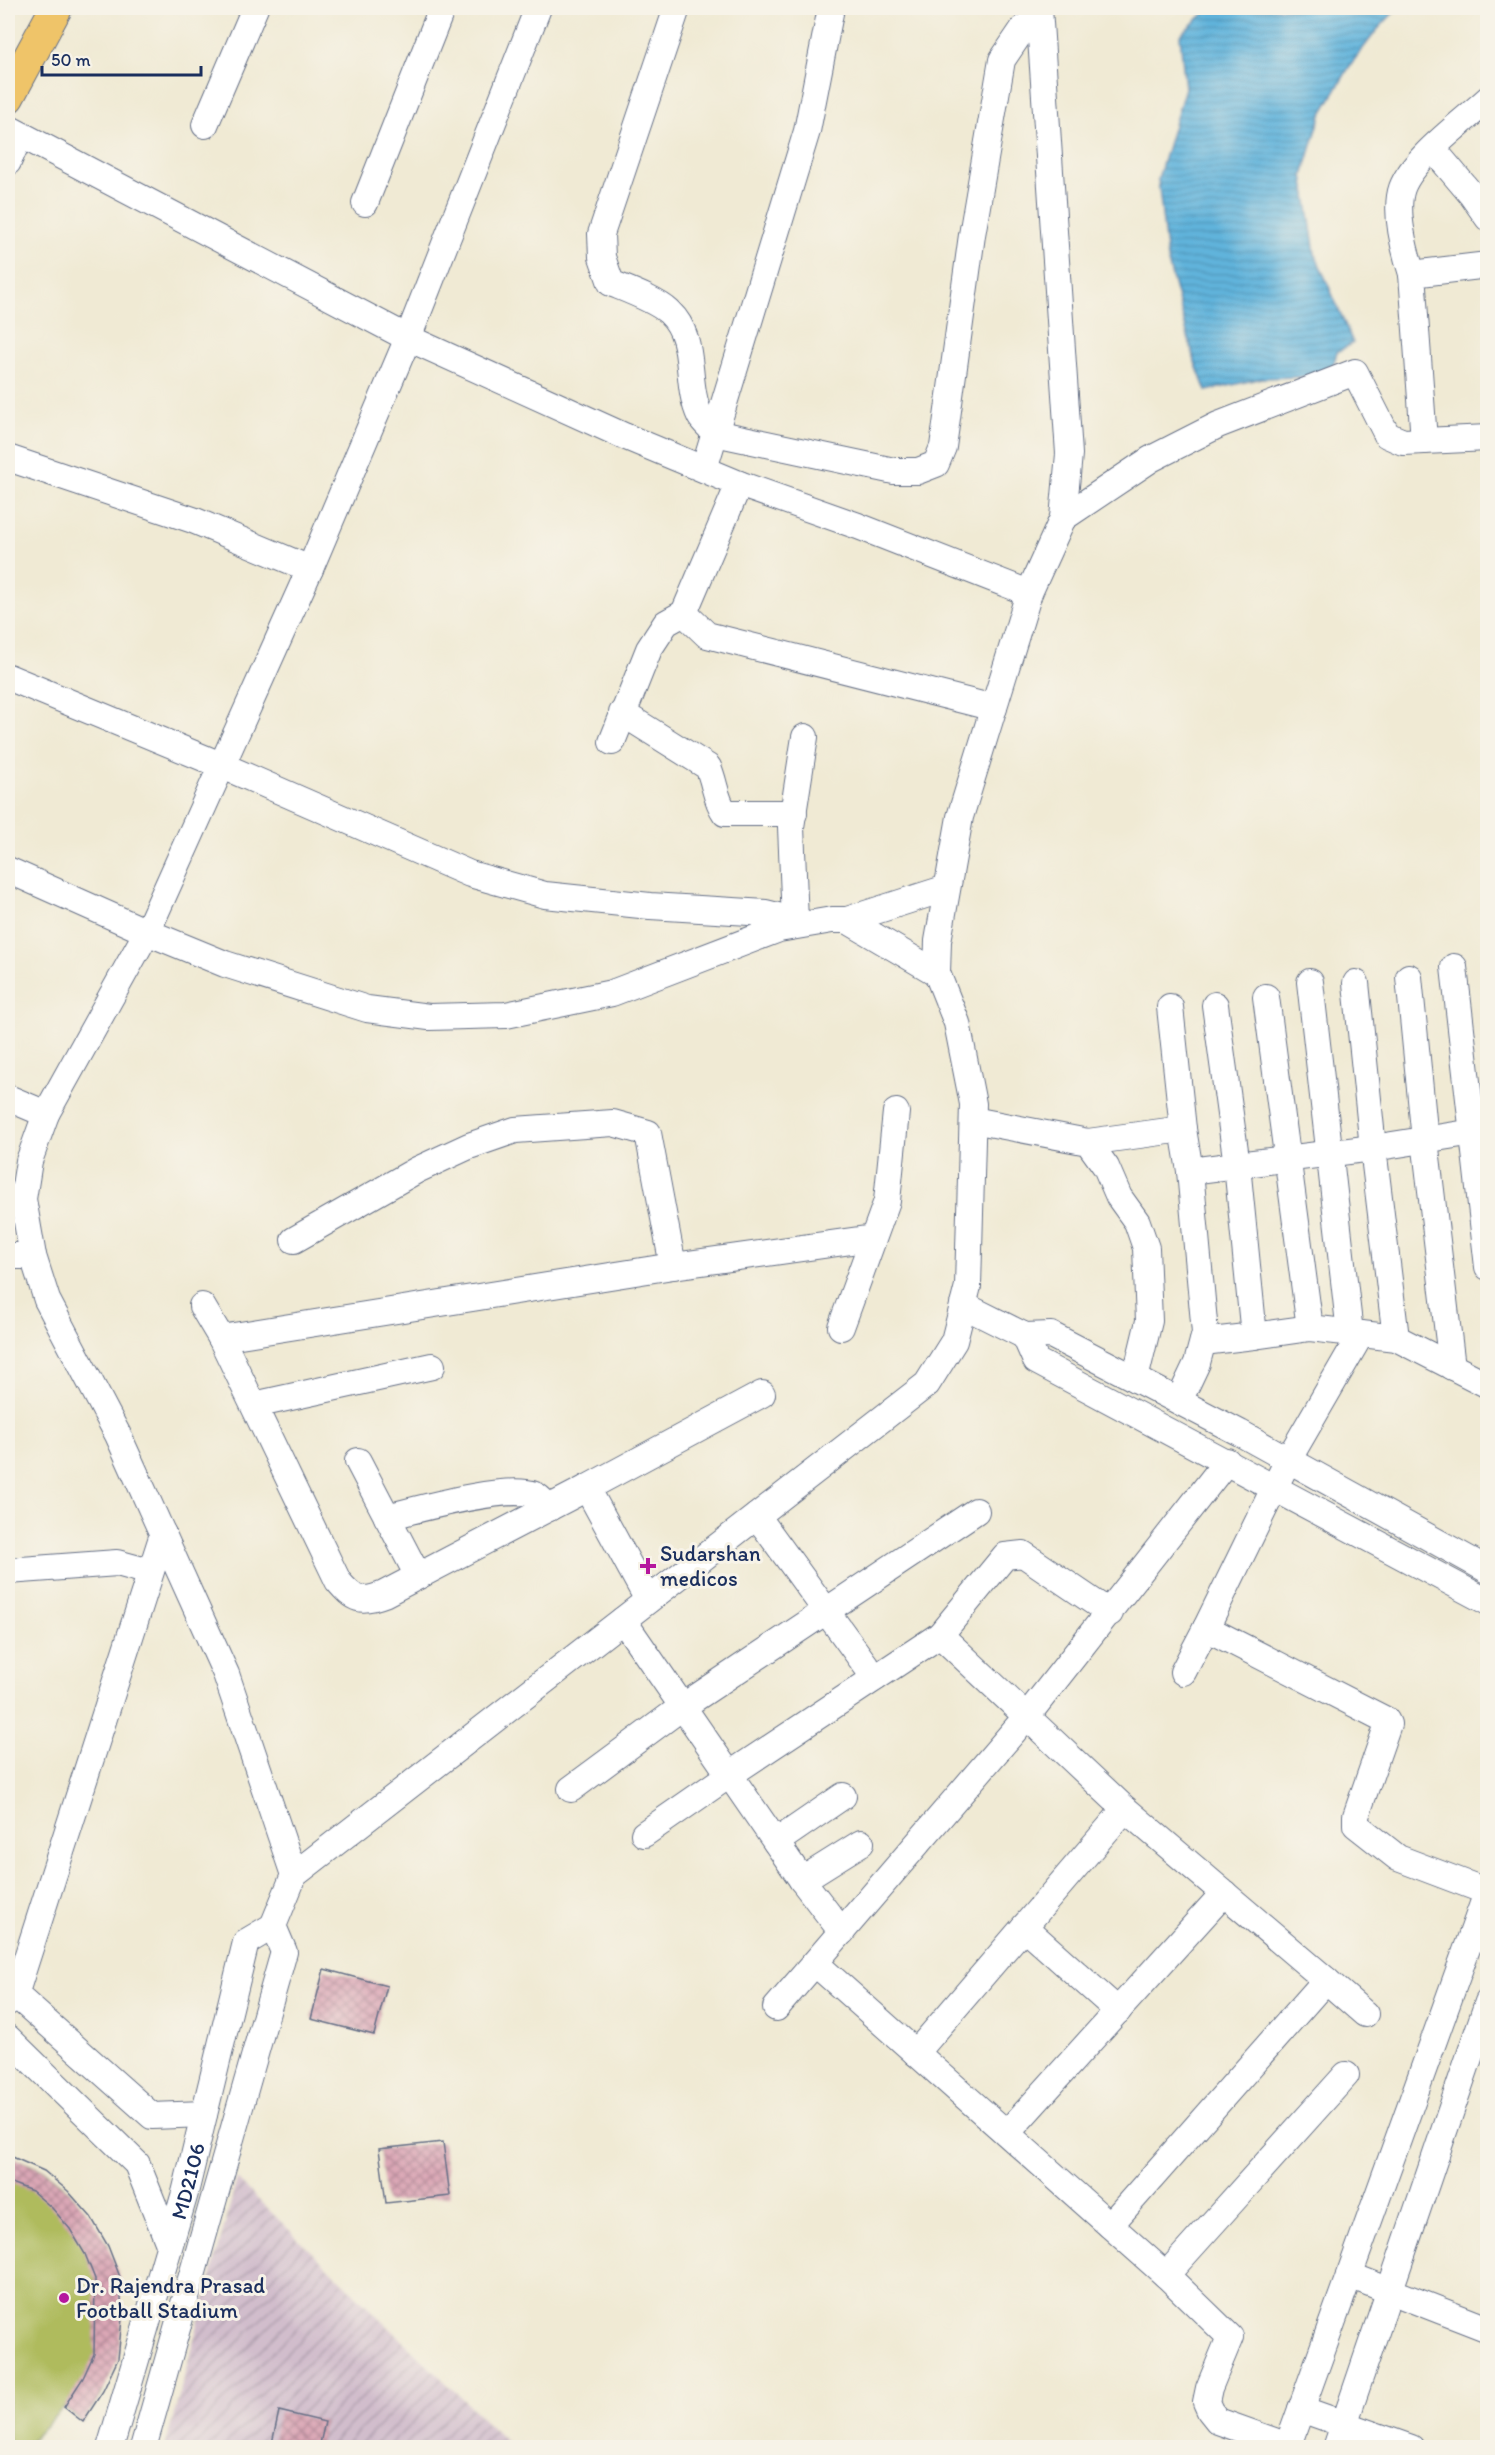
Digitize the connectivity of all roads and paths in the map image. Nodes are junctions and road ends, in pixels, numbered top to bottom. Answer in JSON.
{"nodes":[{"id":1,"x":56,"y":8,"type":"edge"},
{"id":2,"x":255,"y":8,"type":"edge"},
{"id":3,"x":442,"y":8,"type":"edge"},
{"id":4,"x":538,"y":8,"type":"edge"},
{"id":5,"x":677,"y":8,"type":"edge"},
{"id":6,"x":831,"y":8,"type":"edge"},
{"id":7,"x":1039,"y":13,"type":"edge"},
{"id":8,"x":8,"y":97,"type":"edge"},
{"id":9,"x":1488,"y":99,"type":"edge"},
{"id":10,"x":205,"y":125,"type":"dead end"},
{"id":11,"x":14,"y":131,"type":"edge"},
{"id":12,"x":1433,"y":149,"type":"junction"},
{"id":13,"x":8,"y":162,"type":"edge"},
{"id":14,"x":365,"y":203,"type":"dead end"},
{"id":15,"x":1488,"y":218,"type":"edge"},
{"id":16,"x":1488,"y":265,"type":"edge"},
{"id":17,"x":1412,"y":274,"type":"junction"},
{"id":18,"x":408,"y":338,"type":"junction"},
{"id":19,"x":715,"y":433,"type":"junction"},
{"id":20,"x":1488,"y":438,"type":"edge"},
{"id":21,"x":1424,"y":441,"type":"junction"},
{"id":22,"x":8,"y":458,"type":"edge"},
{"id":23,"x":704,"y":469,"type":"junction"},
{"id":24,"x":739,"y":484,"type":"junction"},
{"id":25,"x":1063,"y":518,"type":"junction"},
{"id":26,"x":310,"y":569,"type":"junction"},
{"id":27,"x":1029,"y":593,"type":"junction"},
{"id":28,"x":684,"y":613,"type":"junction"},
{"id":29,"x":8,"y":677,"type":"edge"},
{"id":30,"x":994,"y":708,"type":"junction"},
{"id":31,"x":622,"y":713,"type":"junction"},
{"id":32,"x":805,"y":737,"type":"dead end"},
{"id":33,"x":612,"y":742,"type":"dead end"},
{"id":34,"x":223,"y":766,"type":"junction"},
{"id":35,"x":794,"y":813,"type":"junction"},
{"id":36,"x":8,"y":870,"type":"edge"},
{"id":37,"x":947,"y":888,"type":"junction"},
{"id":38,"x":847,"y":920,"type":"junction"},
{"id":39,"x":802,"y":922,"type":"junction"},
{"id":40,"x":147,"y":932,"type":"junction"},
{"id":41,"x":1454,"y":967,"type":"dead end"},
{"id":42,"x":937,"y":973,"type":"junction"},
{"id":43,"x":1409,"y":977,"type":"dead end"},
{"id":44,"x":1310,"y":982,"type":"dead end"},
{"id":45,"x":1356,"y":983,"type":"dead end"},
{"id":46,"x":1266,"y":997,"type":"dead end"},
{"id":47,"x":1215,"y":1005,"type":"dead end"},
{"id":48,"x":1170,"y":1007,"type":"dead end"},
{"id":49,"x":8,"y":1098,"type":"edge"},
{"id":50,"x":896,"y":1112,"type":"dead end"},
{"id":51,"x":46,"y":1114,"type":"junction"},
{"id":52,"x":973,"y":1120,"type":"junction"},
{"id":53,"x":1183,"y":1129,"type":"junction"},
{"id":54,"x":1474,"y":1132,"type":"junction"},
{"id":55,"x":1425,"y":1140,"type":"junction"},
{"id":56,"x":1088,"y":1142,"type":"junction"},
{"id":57,"x":1373,"y":1149,"type":"junction"},
{"id":58,"x":1331,"y":1153,"type":"junction"},
{"id":59,"x":1288,"y":1159,"type":"junction"},
{"id":60,"x":1237,"y":1165,"type":"junction"},
{"id":61,"x":1190,"y":1171,"type":"junction"},
{"id":62,"x":873,"y":1238,"type":"junction"},
{"id":63,"x":294,"y":1240,"type":"dead end"},
{"id":64,"x":8,"y":1256,"type":"edge"},
{"id":65,"x":33,"y":1256,"type":"junction"},
{"id":66,"x":673,"y":1266,"type":"junction"},
{"id":67,"x":1488,"y":1267,"type":"edge"},
{"id":68,"x":963,"y":1305,"type":"junction"},
{"id":69,"x":202,"y":1306,"type":"dead end"},
{"id":70,"x":841,"y":1327,"type":"dead end"},
{"id":71,"x":1310,"y":1328,"type":"junction"},
{"id":72,"x":1355,"y":1334,"type":"junction"},
{"id":73,"x":1025,"y":1336,"type":"junction"},
{"id":74,"x":1254,"y":1336,"type":"junction"},
{"id":75,"x":221,"y":1338,"type":"junction"},
{"id":76,"x":1396,"y":1338,"type":"junction"},
{"id":77,"x":1203,"y":1342,"type":"junction"},
{"id":78,"x":432,"y":1366,"type":"dead end"},
{"id":79,"x":1452,"y":1367,"type":"junction"},
{"id":80,"x":1135,"y":1379,"type":"junction"},
{"id":81,"x":1487,"y":1381,"type":"edge"},
{"id":82,"x":762,"y":1394,"type":"dead end"},
{"id":83,"x":1179,"y":1401,"type":"junction"},
{"id":84,"x":254,"y":1405,"type":"junction"},
{"id":85,"x":1288,"y":1460,"type":"junction"},
{"id":86,"x":358,"y":1461,"type":"dead end"},
{"id":87,"x":1227,"y":1461,"type":"junction"},
{"id":88,"x":1275,"y":1487,"type":"junction"},
{"id":89,"x":587,"y":1488,"type":"junction"},
{"id":90,"x":549,"y":1508,"type":"junction"},
{"id":91,"x":976,"y":1511,"type":"dead end"},
{"id":92,"x":757,"y":1516,"type":"junction"},
{"id":93,"x":387,"y":1517,"type":"junction"},
{"id":94,"x":163,"y":1534,"type":"junction"},
{"id":95,"x":1488,"y":1570,"type":"edge"},
{"id":96,"x":8,"y":1571,"type":"edge"},
{"id":97,"x":150,"y":1572,"type":"junction"},
{"id":98,"x":418,"y":1576,"type":"junction"},
{"id":99,"x":648,"y":1600,"type":"junction"},
{"id":100,"x":1488,"y":1602,"type":"edge"},
{"id":101,"x":827,"y":1610,"type":"junction"},
{"id":102,"x":1110,"y":1612,"type":"junction"},
{"id":103,"x":622,"y":1620,"type":"junction"},
{"id":104,"x":1206,"y":1628,"type":"junction"},
{"id":105,"x":940,"y":1635,"type":"junction"},
{"id":106,"x":1183,"y":1672,"type":"dead end"},
{"id":107,"x":875,"y":1678,"type":"junction"},
{"id":108,"x":682,"y":1707,"type":"junction"},
{"id":109,"x":1027,"y":1716,"type":"junction"},
{"id":110,"x":729,"y":1775,"type":"junction"},
{"id":111,"x":571,"y":1789,"type":"dead end"},
{"id":112,"x":843,"y":1796,"type":"dead end"},
{"id":113,"x":1125,"y":1809,"type":"junction"},
{"id":114,"x":644,"y":1834,"type":"dead end"},
{"id":115,"x":776,"y":1842,"type":"junction"},
{"id":116,"x":861,"y":1843,"type":"dead end"},
{"id":117,"x":294,"y":1875,"type":"junction"},
{"id":118,"x":802,"y":1880,"type":"junction"},
{"id":119,"x":1487,"y":1892,"type":"edge"},
{"id":120,"x":1224,"y":1893,"type":"junction"},
{"id":121,"x":273,"y":1926,"type":"junction"},
{"id":122,"x":1024,"y":1927,"type":"junction"},
{"id":123,"x":842,"y":1932,"type":"junction"},
{"id":124,"x":815,"y":1963,"type":"junction"},
{"id":125,"x":1326,"y":1980,"type":"junction"},
{"id":126,"x":10,"y":1995,"type":"edge"},
{"id":127,"x":1488,"y":2002,"type":"edge"},
{"id":128,"x":776,"y":2008,"type":"dead end"},
{"id":129,"x":1118,"y":2010,"type":"junction"},
{"id":130,"x":1365,"y":2014,"type":"dead end"},
{"id":131,"x":8,"y":2038,"type":"edge"},
{"id":132,"x":916,"y":2053,"type":"junction"},
{"id":133,"x":1346,"y":2075,"type":"dead end"},
{"id":134,"x":204,"y":2114,"type":"junction"},
{"id":135,"x":1006,"y":2133,"type":"junction"},
{"id":136,"x":1110,"y":2225,"type":"junction"},
{"id":137,"x":169,"y":2244,"type":"junction"},
{"id":138,"x":1166,"y":2275,"type":"junction"},
{"id":139,"x":1349,"y":2275,"type":"junction"},
{"id":140,"x":1390,"y":2291,"type":"junction"},
{"id":141,"x":1488,"y":2329,"type":"edge"},
{"id":142,"x":1301,"y":2409,"type":"junction"},
{"id":143,"x":1340,"y":2436,"type":"edge"},
{"id":144,"x":1288,"y":2447,"type":"edge"},
{"id":145,"x":110,"y":2448,"type":"edge"},
{"id":146,"x":143,"y":2448,"type":"edge"},
{"id":147,"x":1411,"y":2448,"type":"edge"}],
"edges":[{"from":1,"to":8,"type":"main road"},
{"from":2,"to":10,"type":"street"},
{"from":3,"to":14,"type":"street"},
{"from":4,"to":18,"type":"street"},
{"from":5,"to":19,"type":"street"},
{"from":6,"to":19,"type":"street"},
{"from":7,"to":19,"type":"street"},
{"from":7,"to":25,"type":"street"},
{"from":9,"to":12,"type":"street"},
{"from":11,"to":13,"type":"street"},
{"from":11,"to":18,"type":"street"},
{"from":12,"to":15,"type":"street"},
{"from":12,"to":17,"type":"street"},
{"from":16,"to":17,"type":"street"},
{"from":17,"to":21,"type":"street"},
{"from":18,"to":23,"type":"street"},
{"from":18,"to":26,"type":"street"},
{"from":19,"to":23,"type":"street"},
{"from":20,"to":21,"type":"street"},
{"from":21,"to":25,"type":"street"},
{"from":22,"to":26,"type":"street"},
{"from":23,"to":24,"type":"street"},
{"from":24,"to":27,"type":"street"},
{"from":24,"to":28,"type":"street"},
{"from":25,"to":27,"type":"street"},
{"from":26,"to":34,"type":"street"},
{"from":27,"to":30,"type":"street"},
{"from":28,"to":30,"type":"street"},
{"from":28,"to":31,"type":"street"},
{"from":29,"to":34,"type":"street"},
{"from":30,"to":37,"type":"street"},
{"from":31,"to":33,"type":"street"},
{"from":31,"to":35,"type":"street"},
{"from":32,"to":35,"type":"street"},
{"from":34,"to":39,"type":"street"},
{"from":34,"to":40,"type":"street"},
{"from":35,"to":39,"type":"street"},
{"from":36,"to":40,"type":"street"},
{"from":37,"to":38,"type":"street"},
{"from":37,"to":42,"type":"street"},
{"from":38,"to":39,"type":"street"},
{"from":38,"to":42,"type":"street"},
{"from":39,"to":40,"type":"street"},
{"from":40,"to":51,"type":"street"},
{"from":41,"to":54,"type":"street"},
{"from":42,"to":52,"type":"street"},
{"from":43,"to":55,"type":"street"},
{"from":44,"to":58,"type":"street"},
{"from":45,"to":57,"type":"street"},
{"from":46,"to":59,"type":"street"},
{"from":47,"to":60,"type":"street"},
{"from":48,"to":53,"type":"street"},
{"from":49,"to":51,"type":"street"},
{"from":50,"to":62,"type":"street"},
{"from":51,"to":65,"type":"street"},
{"from":52,"to":56,"type":"street"},
{"from":52,"to":68,"type":"street"},
{"from":53,"to":56,"type":"street"},
{"from":53,"to":61,"type":"street"},
{"from":54,"to":55,"type":"street"},
{"from":54,"to":67,"type":"street"},
{"from":55,"to":57,"type":"street"},
{"from":55,"to":79,"type":"street"},
{"from":56,"to":80,"type":"street"},
{"from":57,"to":58,"type":"street"},
{"from":57,"to":76,"type":"street"},
{"from":58,"to":59,"type":"street"},
{"from":58,"to":72,"type":"street"},
{"from":59,"to":60,"type":"street"},
{"from":59,"to":71,"type":"street"},
{"from":60,"to":61,"type":"street"},
{"from":60,"to":74,"type":"street"},
{"from":61,"to":77,"type":"street"},
{"from":62,"to":66,"type":"street"},
{"from":62,"to":70,"type":"street"},
{"from":63,"to":66,"type":"street"},
{"from":64,"to":65,"type":"street"},
{"from":65,"to":94,"type":"street"},
{"from":66,"to":75,"type":"street"},
{"from":68,"to":73,"type":"street"},
{"from":68,"to":92,"type":"street"},
{"from":69,"to":75,"type":"street"},
{"from":71,"to":72,"type":"street"},
{"from":71,"to":74,"type":"street"},
{"from":72,"to":76,"type":"street"},
{"from":72,"to":85,"type":"street"},
{"from":73,"to":80,"type":"street"},
{"from":73,"to":87,"type":"street"},
{"from":74,"to":77,"type":"street"},
{"from":75,"to":84,"type":"street"},
{"from":76,"to":79,"type":"street"},
{"from":77,"to":83,"type":"street"},
{"from":78,"to":84,"type":"street"},
{"from":79,"to":81,"type":"street"},
{"from":80,"to":83,"type":"street"},
{"from":82,"to":89,"type":"street"},
{"from":83,"to":85,"type":"street"},
{"from":84,"to":98,"type":"street"},
{"from":85,"to":88,"type":"street"},
{"from":85,"to":95,"type":"street"},
{"from":86,"to":93,"type":"street"},
{"from":87,"to":88,"type":"street"},
{"from":87,"to":102,"type":"street"},
{"from":88,"to":100,"type":"street"},
{"from":88,"to":104,"type":"street"},
{"from":89,"to":90,"type":"street"},
{"from":89,"to":99,"type":"street"},
{"from":90,"to":93,"type":"street"},
{"from":90,"to":98,"type":"street"},
{"from":91,"to":101,"type":"street"},
{"from":92,"to":99,"type":"street"},
{"from":92,"to":101,"type":"street"},
{"from":93,"to":98,"type":"street"},
{"from":94,"to":97,"type":"street"},
{"from":94,"to":117,"type":"street"},
{"from":96,"to":97,"type":"street"},
{"from":97,"to":126,"type":"street"},
{"from":99,"to":103,"type":"street"},
{"from":101,"to":107,"type":"street"},
{"from":101,"to":108,"type":"street"},
{"from":102,"to":105,"type":"street"},
{"from":102,"to":109,"type":"street"},
{"from":103,"to":108,"type":"street"},
{"from":103,"to":117,"type":"street"},
{"from":104,"to":106,"type":"street"},
{"from":104,"to":119,"type":"street"},
{"from":105,"to":107,"type":"street"},
{"from":105,"to":109,"type":"street"},
{"from":107,"to":110,"type":"street"},
{"from":108,"to":110,"type":"street"},
{"from":108,"to":111,"type":"street"},
{"from":109,"to":113,"type":"street"},
{"from":109,"to":123,"type":"street"},
{"from":110,"to":114,"type":"street"},
{"from":110,"to":115,"type":"street"},
{"from":112,"to":115,"type":"street"},
{"from":113,"to":120,"type":"street"},
{"from":113,"to":122,"type":"street"},
{"from":115,"to":118,"type":"street"},
{"from":116,"to":118,"type":"street"},
{"from":117,"to":121,"type":"street"},
{"from":118,"to":123,"type":"street"},
{"from":119,"to":139,"type":"street"},
{"from":120,"to":125,"type":"street"},
{"from":120,"to":129,"type":"street"},
{"from":121,"to":134,"type":"street","name":"MD2106"},
{"from":121,"to":146,"type":"street","number":"MD2106"},
{"from":122,"to":129,"type":"street"},
{"from":122,"to":132,"type":"street"},
{"from":123,"to":124,"type":"street"},
{"from":124,"to":128,"type":"street"},
{"from":124,"to":132,"type":"street"},
{"from":125,"to":130,"type":"street"},
{"from":125,"to":136,"type":"street"},
{"from":126,"to":134,"type":"street"},
{"from":127,"to":140,"type":"street"},
{"from":129,"to":135,"type":"street"},
{"from":131,"to":137,"type":"street"},
{"from":132,"to":135,"type":"street"},
{"from":133,"to":138,"type":"street"},
{"from":134,"to":137,"type":"street","name":"MD2106"},
{"from":135,"to":136,"type":"street"},
{"from":136,"to":138,"type":"street"},
{"from":137,"to":145,"type":"street","name":"MD2106"},
{"from":138,"to":144,"type":"street"},
{"from":139,"to":140,"type":"street"},
{"from":139,"to":142,"type":"street"},
{"from":140,"to":141,"type":"street"},
{"from":140,"to":143,"type":"street"},
{"from":142,"to":143,"type":"street"},
{"from":142,"to":144,"type":"street"},
{"from":143,"to":147,"type":"street"}]}
